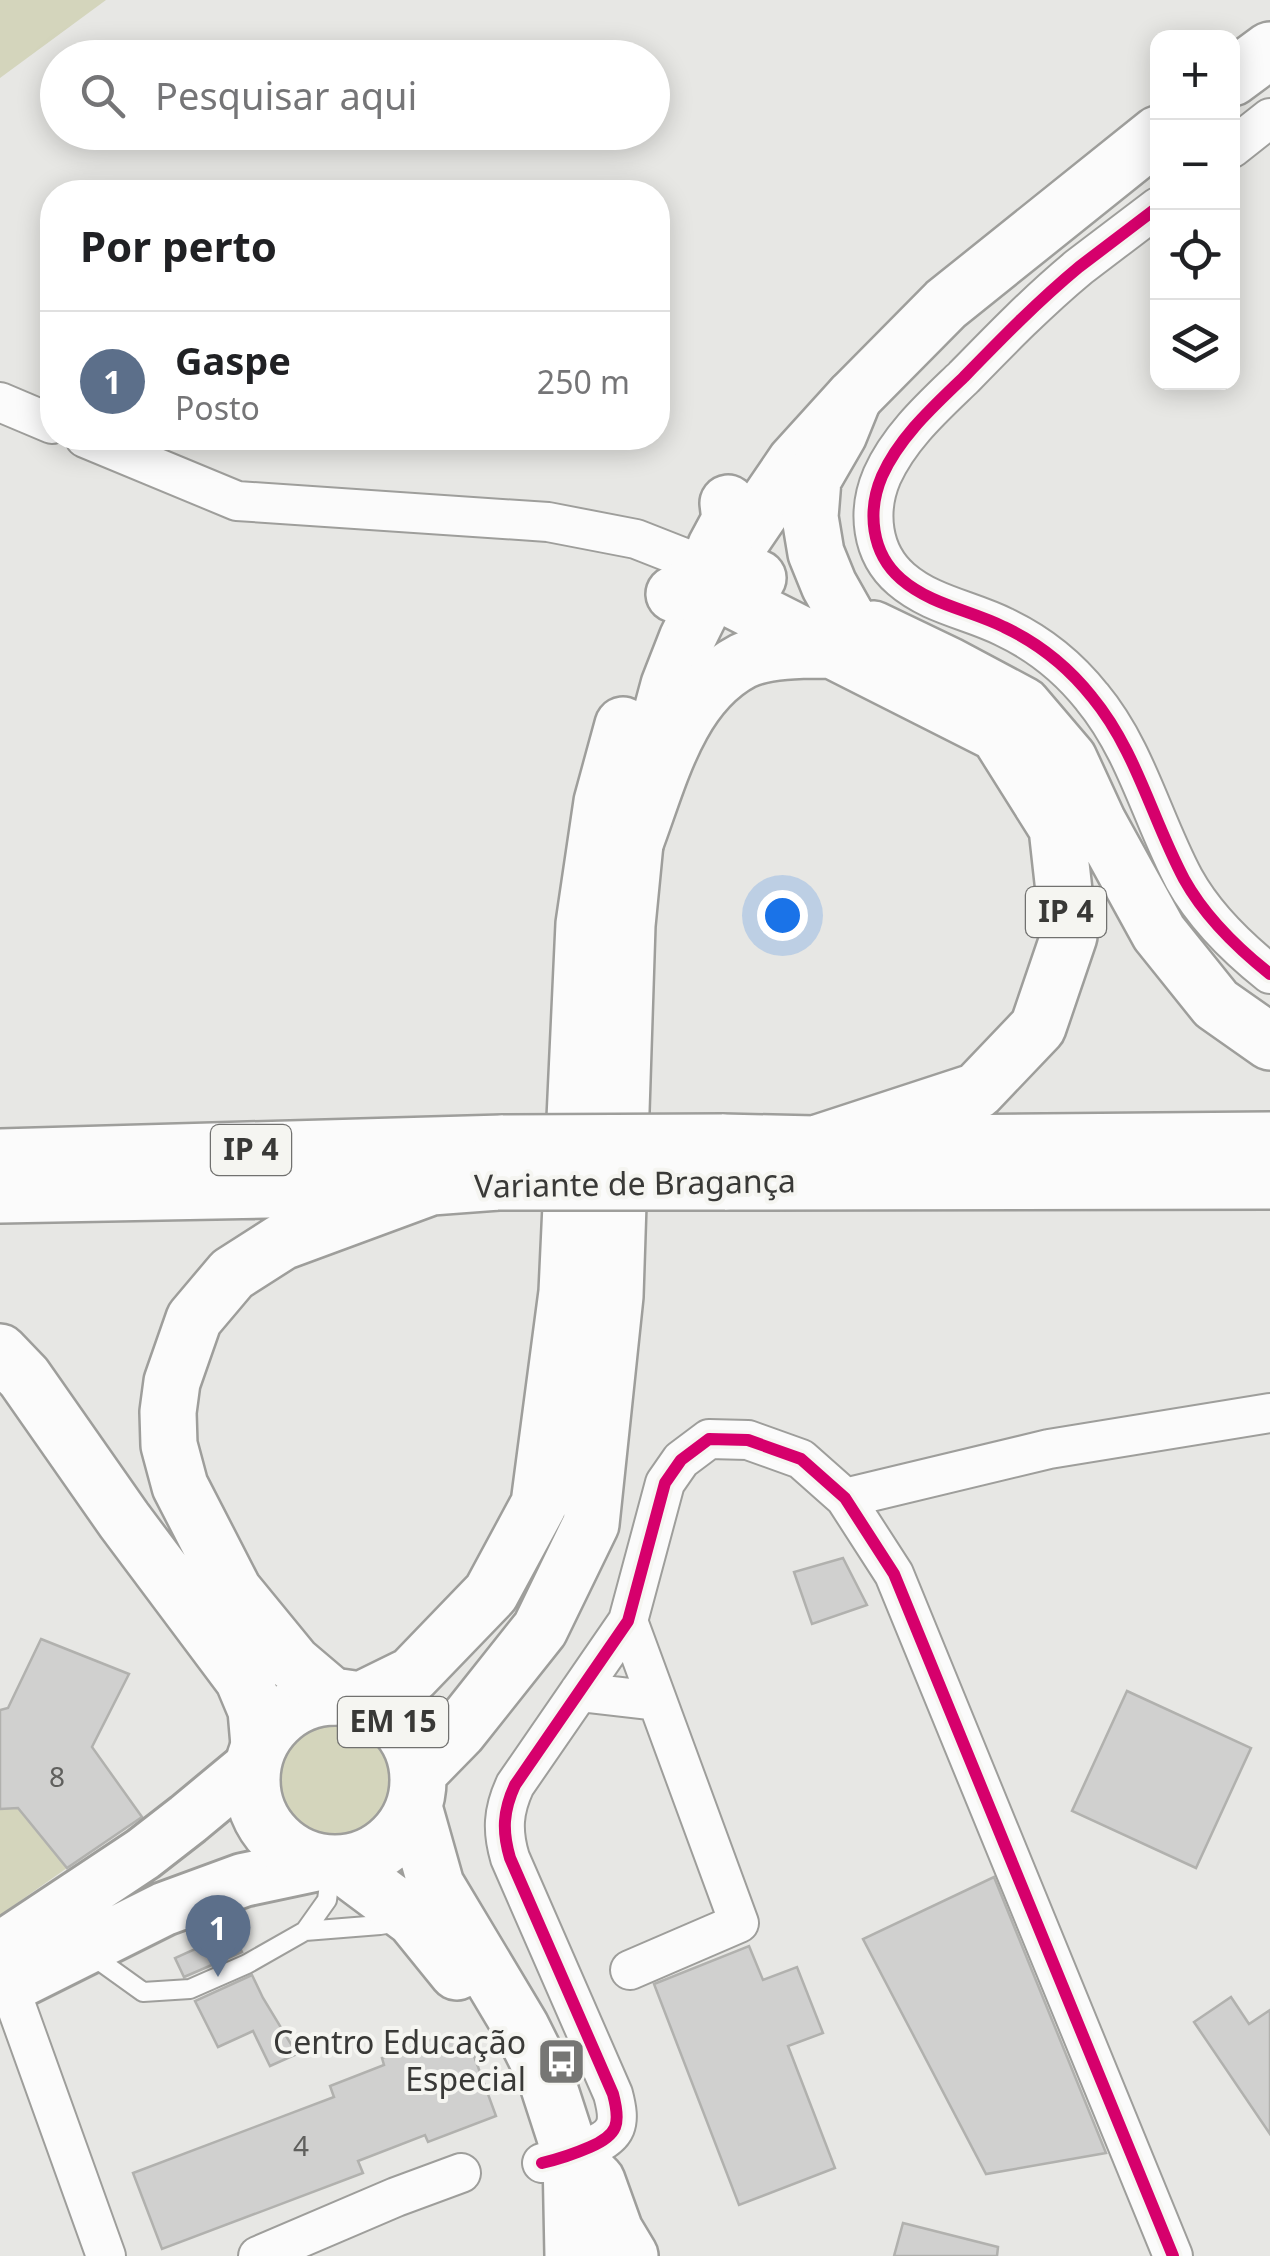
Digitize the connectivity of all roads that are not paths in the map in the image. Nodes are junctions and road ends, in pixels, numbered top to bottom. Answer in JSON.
{"nodes":[{"id":1,"x":1270,"y":42,"type":"edge"},
{"id":2,"x":1270,"y":50,"type":"edge"},
{"id":3,"x":1240,"y":59,"type":"edge"},
{"id":4,"x":1240,"y":72,"type":"edge"},
{"id":5,"x":1150,"y":116,"type":"edge"},
{"id":6,"x":1270,"y":118,"type":"edge"},
{"id":7,"x":1150,"y":140,"type":"edge"},
{"id":8,"x":1240,"y":142,"type":"edge"},
{"id":9,"x":1154,"y":210,"type":"edge"},
{"id":10,"x":854,"y":397,"type":"junction"},
{"id":11,"x":0,"y":402,"type":"edge"},
{"id":12,"x":40,"y":419,"type":"edge"},
{"id":13,"x":114,"y":450,"type":"edge"},
{"id":14,"x":695,"y":576,"type":"junction"},
{"id":15,"x":841,"y":634,"type":"junction"},
{"id":16,"x":635,"y":843,"type":"junction"},
{"id":17,"x":1270,"y":974,"type":"edge"},
{"id":18,"x":1270,"y":1042,"type":"edge"},
{"id":19,"x":1270,"y":1140,"type":"edge"},
{"id":20,"x":815,"y":1144,"type":"junction"},
{"id":21,"x":0,"y":1157,"type":"edge"},
{"id":22,"x":723,"y":1162,"type":"junction"},
{"id":23,"x":500,"y":1163,"type":"junction"},
{"id":24,"x":1270,"y":1181,"type":"edge"},
{"id":25,"x":431,"y":1187,"type":"junction"},
{"id":26,"x":0,"y":1195,"type":"edge"},
{"id":27,"x":0,"y":1352,"type":"edge"},
{"id":28,"x":1270,"y":1413,"type":"edge"},
{"id":29,"x":845,"y":1498,"type":"junction"},
{"id":30,"x":628,"y":1620,"type":"junction"},
{"id":31,"x":579,"y":1692,"type":"junction"},
{"id":32,"x":346,"y":1699,"type":"junction"},
{"id":33,"x":658,"y":1701,"type":"junction"},
{"id":34,"x":256,"y":1755,"type":"junction"},
{"id":35,"x":416,"y":1790,"type":"junction"},
{"id":36,"x":188,"y":1820,"type":"junction"},
{"id":37,"x":331,"y":1863,"type":"junction"},
{"id":38,"x":414,"y":1919,"type":"junction"},
{"id":39,"x":305,"y":1931,"type":"junction"},
{"id":40,"x":89,"y":1947,"type":"junction"},
{"id":41,"x":630,"y":1970,"type":"dead end"},
{"id":42,"x":3,"y":1975,"type":"edge"},
{"id":43,"x":557,"y":2159,"type":"junction"},
{"id":44,"x":462,"y":2173,"type":"dead end"},
{"id":45,"x":106,"y":2256,"type":"edge"},
{"id":46,"x":258,"y":2256,"type":"edge"},
{"id":47,"x":545,"y":2256,"type":"edge"},
{"id":48,"x":573,"y":2256,"type":"edge"},
{"id":49,"x":630,"y":2256,"type":"edge"},
{"id":50,"x":1173,"y":2256,"type":"edge"}],
"edges":[{"from":1,"to":3,"type":"main road"},
{"from":2,"to":4,"type":"main road"},
{"from":5,"to":14,"type":"main road"},
{"from":6,"to":8,"type":"street"},
{"from":7,"to":10,"type":"main road"},
{"from":9,"to":17,"type":"street"},
{"from":10,"to":14,"type":"main road"},
{"from":10,"to":15,"type":"main road"},
{"from":11,"to":12,"type":"street"},
{"from":13,"to":14,"type":"street"},
{"from":14,"to":15,"type":"main road","number":"IP 4"},
{"from":14,"to":16,"type":"main road"},
{"from":14,"to":32,"type":"main road"},
{"from":15,"to":16,"type":"main road","number":"IP 4"},
{"from":15,"to":18,"type":"main road"},
{"from":15,"to":20,"type":"main road","number":"IP 4"},
{"from":16,"to":35,"type":"main road"},
{"from":19,"to":20,"type":"main road","name":"Variante de Bragança","number":"IP 4"},
{"from":20,"to":22,"type":"main road","name":"Variante de Bragança","number":"IP 4"},
{"from":21,"to":23,"type":"main road","name":"Variante de Bragança","number":"IP 4"},
{"from":22,"to":23,"type":"main road","name":"Variante de Bragança","number":"IP 4","bridge":true},
{"from":22,"to":24,"type":"main road","name":"Variante de Bragança","number":"IP 4"},
{"from":23,"to":25,"type":"main road","name":"Variante de Bragança","number":"IP 4"},
{"from":25,"to":26,"type":"main road","name":"Variante de Bragança","number":"IP 4"},
{"from":25,"to":32,"type":"main road"},
{"from":27,"to":34,"type":"main road"},
{"from":28,"to":29,"type":"street"},
{"from":29,"to":30,"type":"street"},
{"from":29,"to":50,"type":"street"},
{"from":30,"to":31,"type":"street"},
{"from":30,"to":33,"type":"street"},
{"from":31,"to":33,"type":"street"},
{"from":31,"to":43,"type":"street"},
{"from":32,"to":34,"type":"main road","number":"EM 15"},
{"from":32,"to":35,"type":"main road","number":"EM 15"},
{"from":33,"to":41,"type":"street"},
{"from":34,"to":36,"type":"street"},
{"from":34,"to":37,"type":"main road","number":"EM 15"},
{"from":35,"to":37,"type":"main road"},
{"from":35,"to":43,"type":"main road","number":"EM 15"},
{"from":36,"to":40,"type":"street"},
{"from":36,"to":42,"type":"street"},
{"from":37,"to":38,"type":"main road","number":"EM 15"},
{"from":37,"to":39,"type":"lane"},
{"from":37,"to":40,"type":"street"},
{"from":38,"to":39,"type":"lane"},
{"from":38,"to":43,"type":"main road","number":"EM 15"},
{"from":39,"to":40,"type":"lane"},
{"from":40,"to":42,"type":"street"},
{"from":42,"to":45,"type":"street"},
{"from":43,"to":47,"type":"main road","number":"EM 15"},
{"from":43,"to":48,"type":"main road","number":"EM 15"},
{"from":43,"to":49,"type":"main road"},
{"from":44,"to":46,"type":"street"}]}
